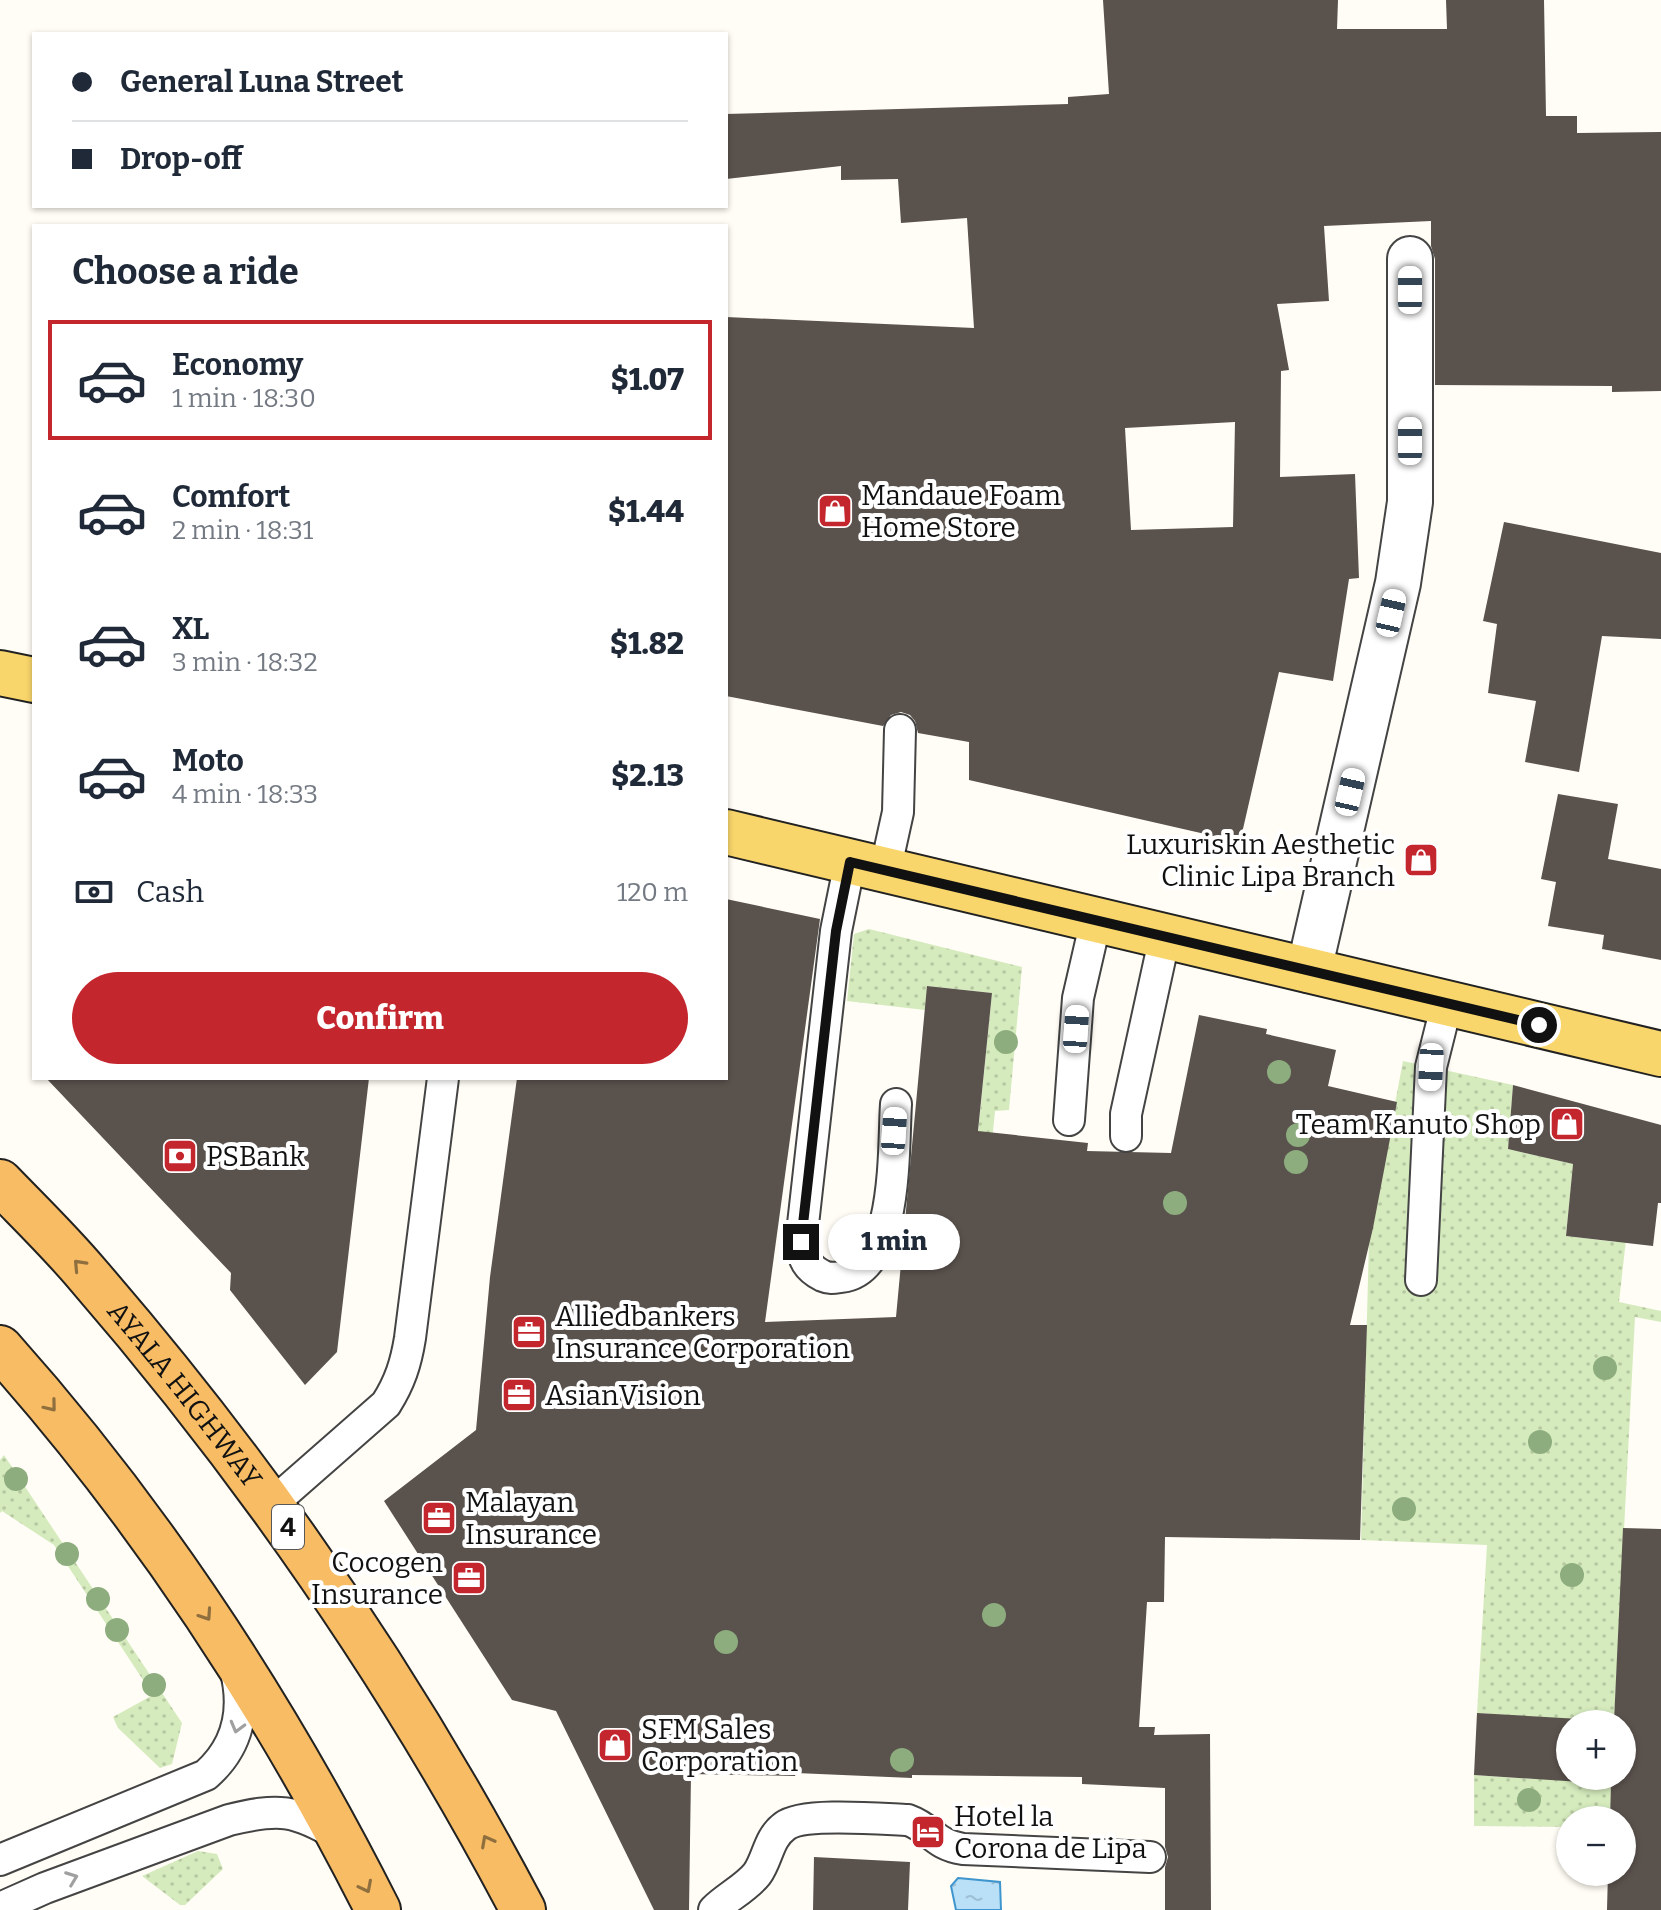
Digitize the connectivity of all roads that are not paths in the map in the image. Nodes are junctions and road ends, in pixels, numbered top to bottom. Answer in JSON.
{"nodes":[{"id":1,"x":1410,"y":259,"type":"dead end"},
{"id":2,"x":0,"y":673,"type":"edge"},
{"id":3,"x":32,"y":680,"type":"edge"},
{"id":4,"x":900,"y":730,"type":"dead end"},
{"id":5,"x":728,"y":832,"type":"edge"},
{"id":6,"x":868,"y":866,"type":"junction"},
{"id":7,"x":1096,"y":920,"type":"junction"},
{"id":8,"x":1165,"y":936,"type":"junction"},
{"id":9,"x":1309,"y":970,"type":"junction"},
{"id":10,"x":1447,"y":1003,"type":"junction"},
{"id":11,"x":1661,"y":1054,"type":"edge"},
{"id":12,"x":443,"y":1080,"type":"edge"},
{"id":13,"x":896,"y":1104,"type":"dead end"},
{"id":14,"x":1069,"y":1120,"type":"dead end"},
{"id":15,"x":1126,"y":1136,"type":"dead end"},
{"id":16,"x":0,"y":1182,"type":"edge"},
{"id":17,"x":1421,"y":1280,"type":"dead end"},
{"id":18,"x":0,"y":1348,"type":"edge"},
{"id":19,"x":272,"y":1504,"type":"junction"},
{"id":20,"x":230,"y":1651,"type":"junction"},
{"id":21,"x":342,"y":1838,"type":"junction"},
{"id":22,"x":1150,"y":1857,"type":"dead end"},
{"id":23,"x":0,"y":1860,"type":"edge"},
{"id":24,"x":0,"y":1908,"type":"edge"},
{"id":25,"x":378,"y":1910,"type":"edge"},
{"id":26,"x":523,"y":1910,"type":"edge"},
{"id":27,"x":714,"y":1910,"type":"edge"}],
"edges":[{"from":1,"to":9,"type":"street"},
{"from":2,"to":3,"type":"main road"},
{"from":4,"to":6,"type":"lane"},
{"from":5,"to":6,"type":"main road"},
{"from":6,"to":7,"type":"main road"},
{"from":6,"to":13,"type":"lane"},
{"from":7,"to":8,"type":"main road"},
{"from":7,"to":14,"type":"lane"},
{"from":8,"to":9,"type":"main road"},
{"from":8,"to":15,"type":"lane"},
{"from":9,"to":10,"type":"main road"},
{"from":10,"to":11,"type":"main road"},
{"from":10,"to":17,"type":"lane"},
{"from":12,"to":19,"type":"lane"},
{"from":19,"to":16,"type":"highway","name":"AYALA HIGHWAY","number":"4","one_way":true},
{"from":18,"to":20,"type":"highway","one_way":true},
{"from":26,"to":19,"type":"highway","name":"AYALA HIGHWAY","number":"4","one_way":true},
{"from":20,"to":21,"type":"highway"},
{"from":20,"to":23,"type":"lane","one_way":true},
{"from":24,"to":21,"type":"lane","one_way":true},
{"from":21,"to":25,"type":"highway","one_way":true},
{"from":22,"to":27,"type":"lane"}]}
